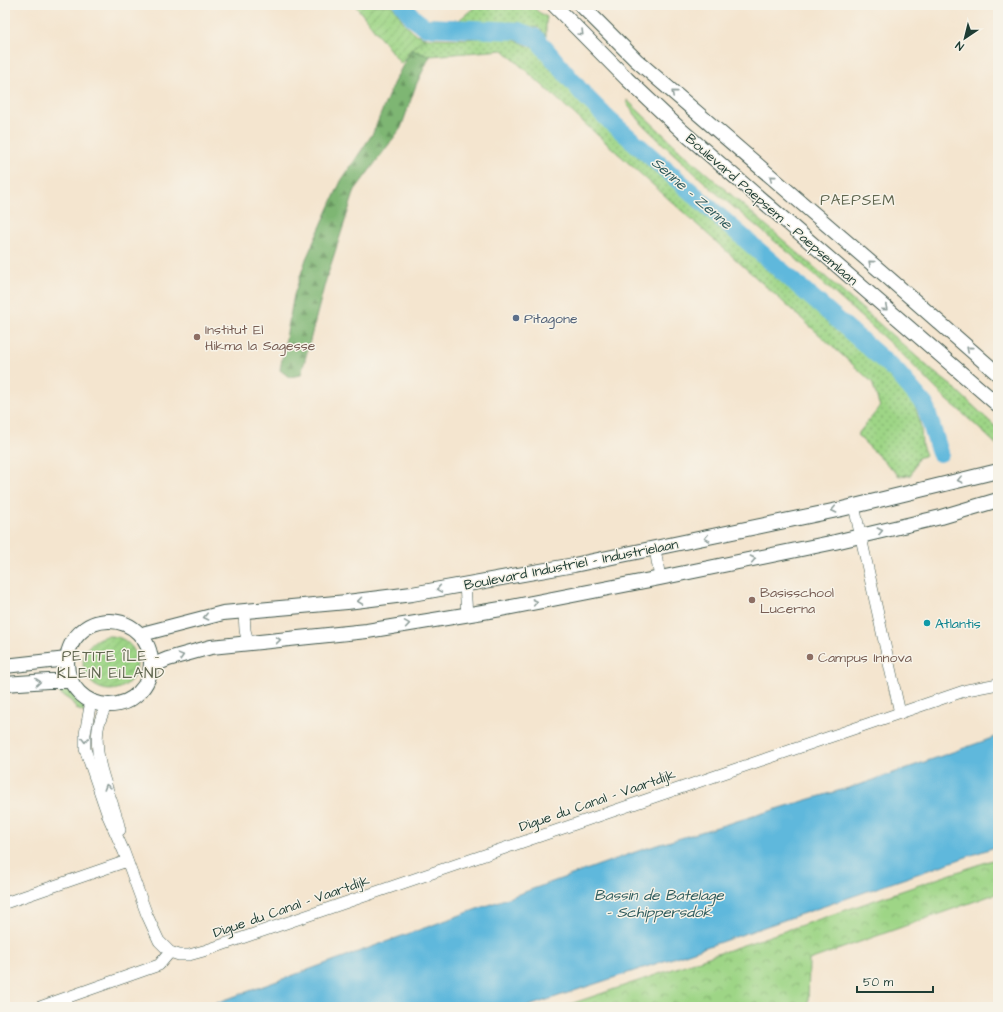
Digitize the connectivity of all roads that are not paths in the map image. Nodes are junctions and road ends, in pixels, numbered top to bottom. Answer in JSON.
{"nodes":[{"id":1,"x":554,"y":5,"type":"edge"},
{"id":2,"x":581,"y":5,"type":"edge"},
{"id":3,"x":998,"y":374,"type":"edge"},
{"id":4,"x":998,"y":405,"type":"edge"},
{"id":5,"x":998,"y":471,"type":"edge"},
{"id":6,"x":998,"y":500,"type":"edge"},
{"id":7,"x":854,"y":506,"type":"junction"},
{"id":8,"x":860,"y":535,"type":"junction"},
{"id":9,"x":655,"y":549,"type":"junction"},
{"id":10,"x":660,"y":578,"type":"junction"},
{"id":11,"x":465,"y":585,"type":"junction"},
{"id":12,"x":244,"y":612,"type":"junction"},
{"id":13,"x":466,"y":615,"type":"junction"},
{"id":14,"x":141,"y":636,"type":"junction"},
{"id":15,"x":248,"y":644,"type":"junction"},
{"id":16,"x":67,"y":659,"type":"junction"},
{"id":17,"x":5,"y":666,"type":"edge"},
{"id":18,"x":151,"y":666,"type":"junction"},
{"id":19,"x":71,"y":681,"type":"junction"},
{"id":20,"x":5,"y":684,"type":"edge"},
{"id":21,"x":998,"y":684,"type":"edge"},
{"id":22,"x":91,"y":701,"type":"junction"},
{"id":23,"x":106,"y":706,"type":"junction"},
{"id":24,"x":900,"y":713,"type":"junction"},
{"id":25,"x":88,"y":758,"type":"junction"},
{"id":26,"x":102,"y":770,"type":"junction"},
{"id":27,"x":126,"y":856,"type":"junction"},
{"id":28,"x":5,"y":903,"type":"edge"},
{"id":29,"x":170,"y":952,"type":"junction"},
{"id":30,"x":40,"y":1007,"type":"edge"}],
"edges":[{"from":1,"to":4,"type":"main road","name":"Boulevard Paepsem - Paepsemlaan","one_way":true},
{"from":3,"to":2,"type":"main road","name":"Boulevard Paepsem - Paepsemlaan","one_way":true},
{"from":5,"to":7,"type":"main road","name":"Boulevard Industriel - Industrielaan","one_way":true},
{"from":8,"to":6,"type":"main road","one_way":true},
{"from":7,"to":8,"type":"street"},
{"from":7,"to":9,"type":"main road","name":"Boulevard Industriel - Industrielaan","one_way":true},
{"from":10,"to":8,"type":"main road","one_way":true},
{"from":8,"to":24,"type":"street"},
{"from":9,"to":10,"type":"street"},
{"from":9,"to":11,"type":"main road","name":"Boulevard Industriel - Industrielaan"},
{"from":13,"to":10,"type":"main road","one_way":true},
{"from":11,"to":12,"type":"main road","name":"Boulevard Industriel - Industrielaan","one_way":true},
{"from":11,"to":13,"type":"street"},
{"from":12,"to":14,"type":"main road","name":"Boulevard Industriel - Industrielaan","one_way":true},
{"from":12,"to":15,"type":"street"},
{"from":15,"to":13,"type":"main road","one_way":true},
{"from":14,"to":16,"type":"main road"},
{"from":14,"to":18,"type":"main road"},
{"from":18,"to":15,"type":"main road","one_way":true},
{"from":16,"to":17,"type":"main road"},
{"from":16,"to":19,"type":"main road"},
{"from":18,"to":23,"type":"main road"},
{"from":20,"to":19,"type":"main road","one_way":true},
{"from":19,"to":22,"type":"main road"},
{"from":21,"to":24,"type":"street","name":"Digue du Canal - Vaartdijk"},
{"from":22,"to":23,"type":"main road"},
{"from":22,"to":25,"type":"street","one_way":true},
{"from":23,"to":26,"type":"street"},
{"from":24,"to":29,"type":"street","name":"Digue du Canal - Vaartdijk"},
{"from":25,"to":26,"type":"street"},
{"from":25,"to":27,"type":"street"},
{"from":27,"to":26,"type":"street","one_way":true},
{"from":27,"to":28,"type":"street"},
{"from":27,"to":29,"type":"street"},
{"from":29,"to":30,"type":"street"}]}
